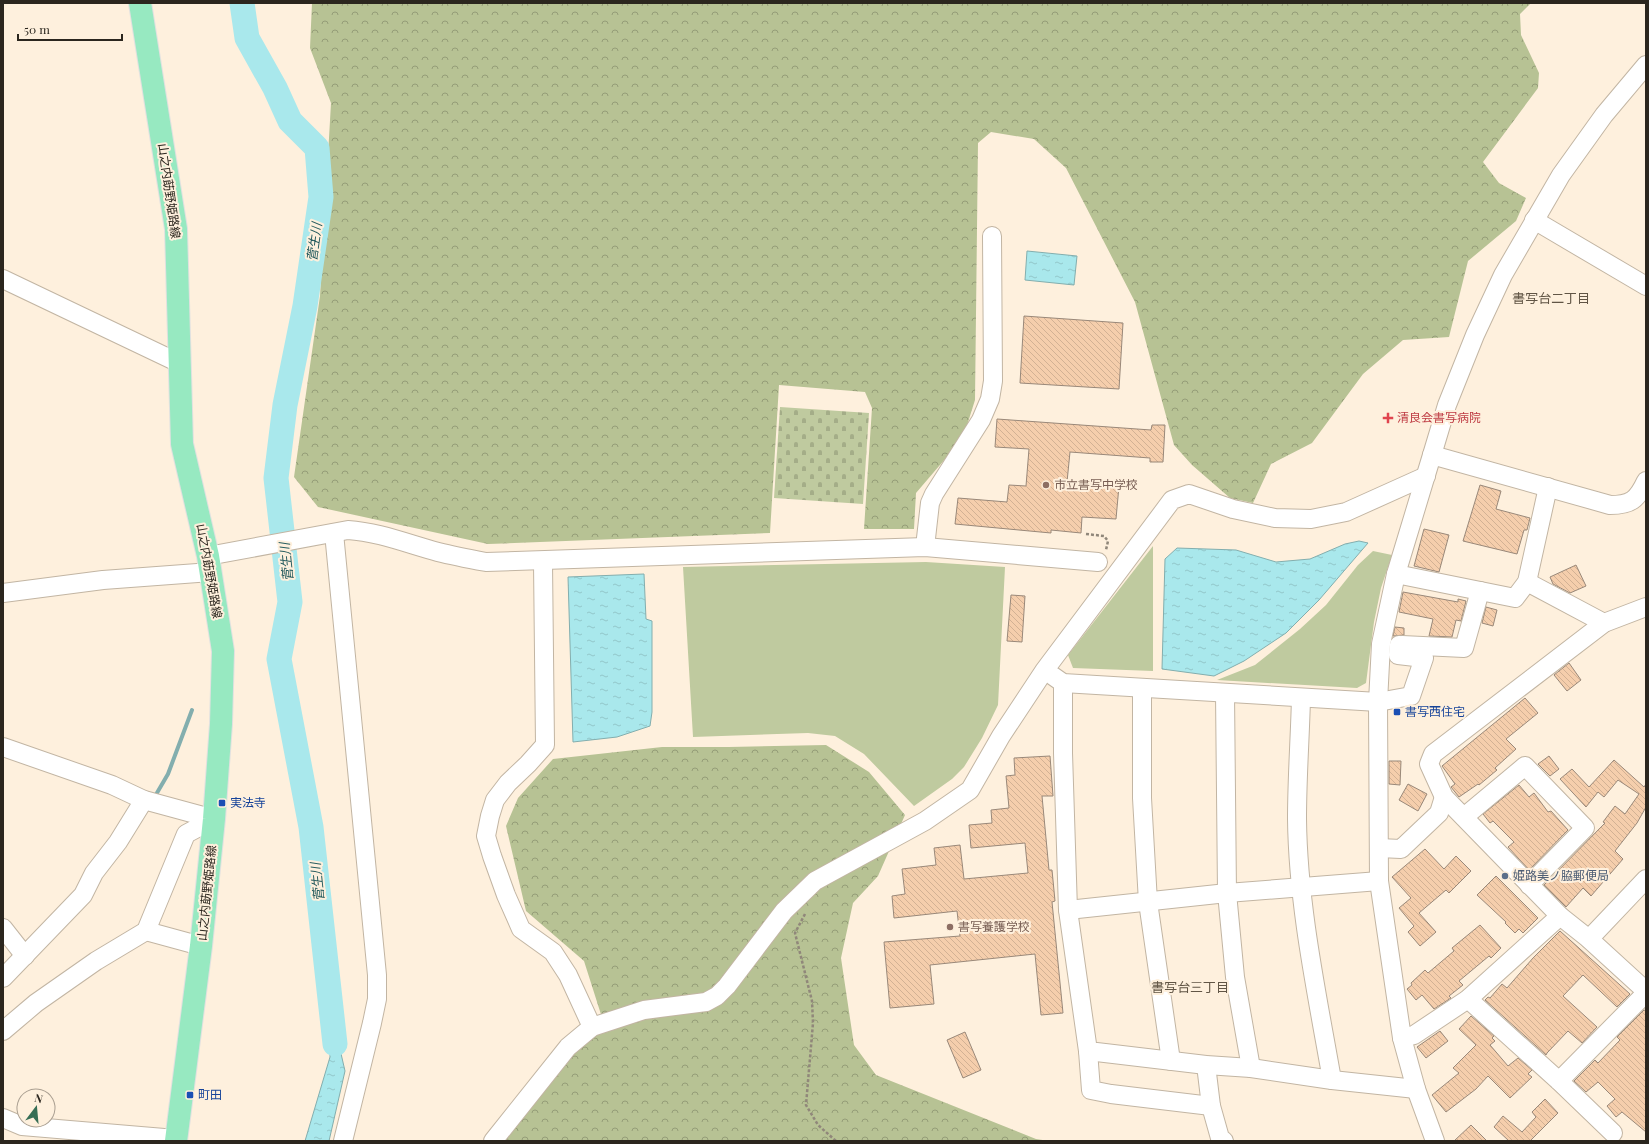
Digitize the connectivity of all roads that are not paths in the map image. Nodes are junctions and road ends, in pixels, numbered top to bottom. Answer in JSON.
{"nodes":[{"id":1,"x":140,"y":3,"type":"edge"},
{"id":2,"x":1646,"y":64,"type":"edge"},
{"id":3,"x":1534,"y":220,"type":"junction"},
{"id":4,"x":992,"y":236,"type":"dead end"},
{"id":5,"x":3,"y":279,"type":"edge"},
{"id":6,"x":1646,"y":286,"type":"edge"},
{"id":7,"x":179,"y":363,"type":"junction"},
{"id":8,"x":1432,"y":455,"type":"junction"},
{"id":9,"x":1426,"y":476,"type":"junction"},
{"id":10,"x":1646,"y":481,"type":"edge"},
{"id":11,"x":1548,"y":486,"type":"junction"},
{"id":12,"x":331,"y":533,"type":"junction"},
{"id":13,"x":925,"y":547,"type":"junction"},
{"id":14,"x":215,"y":561,"type":"junction"},
{"id":15,"x":539,"y":561,"type":"junction"},
{"id":16,"x":1098,"y":562,"type":"dead end"},
{"id":17,"x":1396,"y":574,"type":"junction"},
{"id":18,"x":1527,"y":582,"type":"junction"},
{"id":19,"x":1480,"y":591,"type":"junction"},
{"id":20,"x":3,"y":593,"type":"edge"},
{"id":21,"x":1646,"y":606,"type":"edge"},
{"id":22,"x":1604,"y":623,"type":"junction"},
{"id":23,"x":1390,"y":644,"type":"junction"},
{"id":24,"x":1044,"y":671,"type":"junction"},
{"id":25,"x":1063,"y":683,"type":"junction"},
{"id":26,"x":1142,"y":688,"type":"junction"},
{"id":27,"x":1226,"y":693,"type":"junction"},
{"id":28,"x":1301,"y":698,"type":"junction"},
{"id":29,"x":1378,"y":702,"type":"junction"},
{"id":30,"x":3,"y":747,"type":"edge"},
{"id":31,"x":1444,"y":797,"type":"junction"},
{"id":32,"x":144,"y":800,"type":"junction"},
{"id":33,"x":1464,"y":817,"type":"junction"},
{"id":34,"x":214,"y":819,"type":"junction"},
{"id":35,"x":1378,"y":848,"type":"junction"},
{"id":36,"x":1646,"y":879,"type":"edge"},
{"id":37,"x":1379,"y":881,"type":"junction"},
{"id":38,"x":1529,"y":885,"type":"junction"},
{"id":39,"x":1302,"y":887,"type":"junction"},
{"id":40,"x":1228,"y":893,"type":"junction"},
{"id":41,"x":1148,"y":902,"type":"junction"},
{"id":42,"x":1068,"y":910,"type":"junction"},
{"id":43,"x":1560,"y":916,"type":"junction"},
{"id":44,"x":3,"y":928,"type":"edge"},
{"id":45,"x":146,"y":931,"type":"junction"},
{"id":46,"x":1589,"y":939,"type":"junction"},
{"id":47,"x":201,"y":946,"type":"junction"},
{"id":48,"x":25,"y":956,"type":"junction"},
{"id":49,"x":3,"y":978,"type":"edge"},
{"id":50,"x":1646,"y":992,"type":"edge"},
{"id":51,"x":1468,"y":999,"type":"junction"},
{"id":52,"x":592,"y":1027,"type":"junction"},
{"id":53,"x":3,"y":1031,"type":"edge"},
{"id":54,"x":1402,"y":1038,"type":"junction"},
{"id":55,"x":1088,"y":1051,"type":"junction"},
{"id":56,"x":1171,"y":1061,"type":"junction"},
{"id":57,"x":1206,"y":1065,"type":"junction"},
{"id":58,"x":1251,"y":1068,"type":"junction"},
{"id":59,"x":1332,"y":1080,"type":"junction"},
{"id":60,"x":1559,"y":1081,"type":"junction"},
{"id":61,"x":1416,"y":1089,"type":"junction"},
{"id":62,"x":1211,"y":1106,"type":"junction"},
{"id":63,"x":3,"y":1118,"type":"edge"},
{"id":64,"x":1613,"y":1133,"type":"dead end"},
{"id":65,"x":176,"y":1140,"type":"edge"},
{"id":66,"x":343,"y":1141,"type":"edge"},
{"id":67,"x":493,"y":1141,"type":"edge"},
{"id":68,"x":1224,"y":1141,"type":"edge"},
{"id":69,"x":1435,"y":1141,"type":"edge"}],
"edges":[{"from":1,"to":7,"type":"main road","name":"山之内莇野姫路線"},
{"from":2,"to":3,"type":"street"},
{"from":3,"to":6,"type":"street"},
{"from":3,"to":8,"type":"street"},
{"from":4,"to":13,"type":"street"},
{"from":5,"to":7,"type":"street"},
{"from":7,"to":14,"type":"main road","name":"山之内莇野姫路線"},
{"from":8,"to":9,"type":"street"},
{"from":8,"to":11,"type":"street"},
{"from":9,"to":17,"type":"street"},
{"from":9,"to":24,"type":"street"},
{"from":10,"to":11,"type":"street"},
{"from":11,"to":18,"type":"street"},
{"from":12,"to":14,"type":"street"},
{"from":12,"to":15,"type":"street"},
{"from":12,"to":66,"type":"street"},
{"from":13,"to":15,"type":"street"},
{"from":13,"to":16,"type":"street"},
{"from":14,"to":20,"type":"street"},
{"from":14,"to":34,"type":"main road","name":"山之内莇野姫路線"},
{"from":15,"to":52,"type":"street"},
{"from":17,"to":19,"type":"street"},
{"from":17,"to":23,"type":"street"},
{"from":18,"to":19,"type":"street"},
{"from":18,"to":22,"type":"street"},
{"from":19,"to":23,"type":"street"},
{"from":21,"to":22,"type":"street"},
{"from":22,"to":31,"type":"street"},
{"from":23,"to":29,"type":"street"},
{"from":23,"to":29,"type":"street"},
{"from":24,"to":25,"type":"street"},
{"from":24,"to":52,"type":"street"},
{"from":25,"to":26,"type":"street"},
{"from":25,"to":42,"type":"street"},
{"from":26,"to":27,"type":"street"},
{"from":26,"to":41,"type":"street"},
{"from":27,"to":28,"type":"street"},
{"from":27,"to":40,"type":"street"},
{"from":28,"to":29,"type":"street"},
{"from":28,"to":39,"type":"street"},
{"from":29,"to":35,"type":"street"},
{"from":30,"to":32,"type":"street"},
{"from":31,"to":33,"type":"street"},
{"from":31,"to":35,"type":"street"},
{"from":32,"to":34,"type":"street"},
{"from":32,"to":48,"type":"street"},
{"from":33,"to":38,"type":"street"},
{"from":33,"to":38,"type":"street"},
{"from":34,"to":45,"type":"street"},
{"from":34,"to":47,"type":"main road","name":"山之内莇野姫路線"},
{"from":35,"to":37,"type":"street"},
{"from":36,"to":46,"type":"street"},
{"from":37,"to":39,"type":"street"},
{"from":37,"to":54,"type":"street"},
{"from":38,"to":43,"type":"street"},
{"from":39,"to":40,"type":"street"},
{"from":39,"to":59,"type":"street"},
{"from":40,"to":41,"type":"street"},
{"from":40,"to":58,"type":"street"},
{"from":41,"to":42,"type":"street"},
{"from":41,"to":56,"type":"street"},
{"from":42,"to":55,"type":"street"},
{"from":43,"to":46,"type":"street"},
{"from":43,"to":51,"type":"street"},
{"from":44,"to":48,"type":"street"},
{"from":45,"to":47,"type":"street"},
{"from":45,"to":53,"type":"street"},
{"from":46,"to":50,"type":"street"},
{"from":47,"to":65,"type":"main road","name":"山之内莇野姫路線"},
{"from":48,"to":49,"type":"street"},
{"from":50,"to":60,"type":"street"},
{"from":51,"to":54,"type":"street"},
{"from":51,"to":60,"type":"street"},
{"from":52,"to":67,"type":"street"},
{"from":54,"to":61,"type":"street"},
{"from":55,"to":56,"type":"street"},
{"from":55,"to":62,"type":"street"},
{"from":56,"to":57,"type":"street"},
{"from":57,"to":58,"type":"street"},
{"from":57,"to":62,"type":"street"},
{"from":58,"to":59,"type":"street"},
{"from":59,"to":61,"type":"street"},
{"from":60,"to":64,"type":"street"},
{"from":61,"to":69,"type":"street"},
{"from":62,"to":68,"type":"street"},
{"from":63,"to":65,"type":"street"}]}
